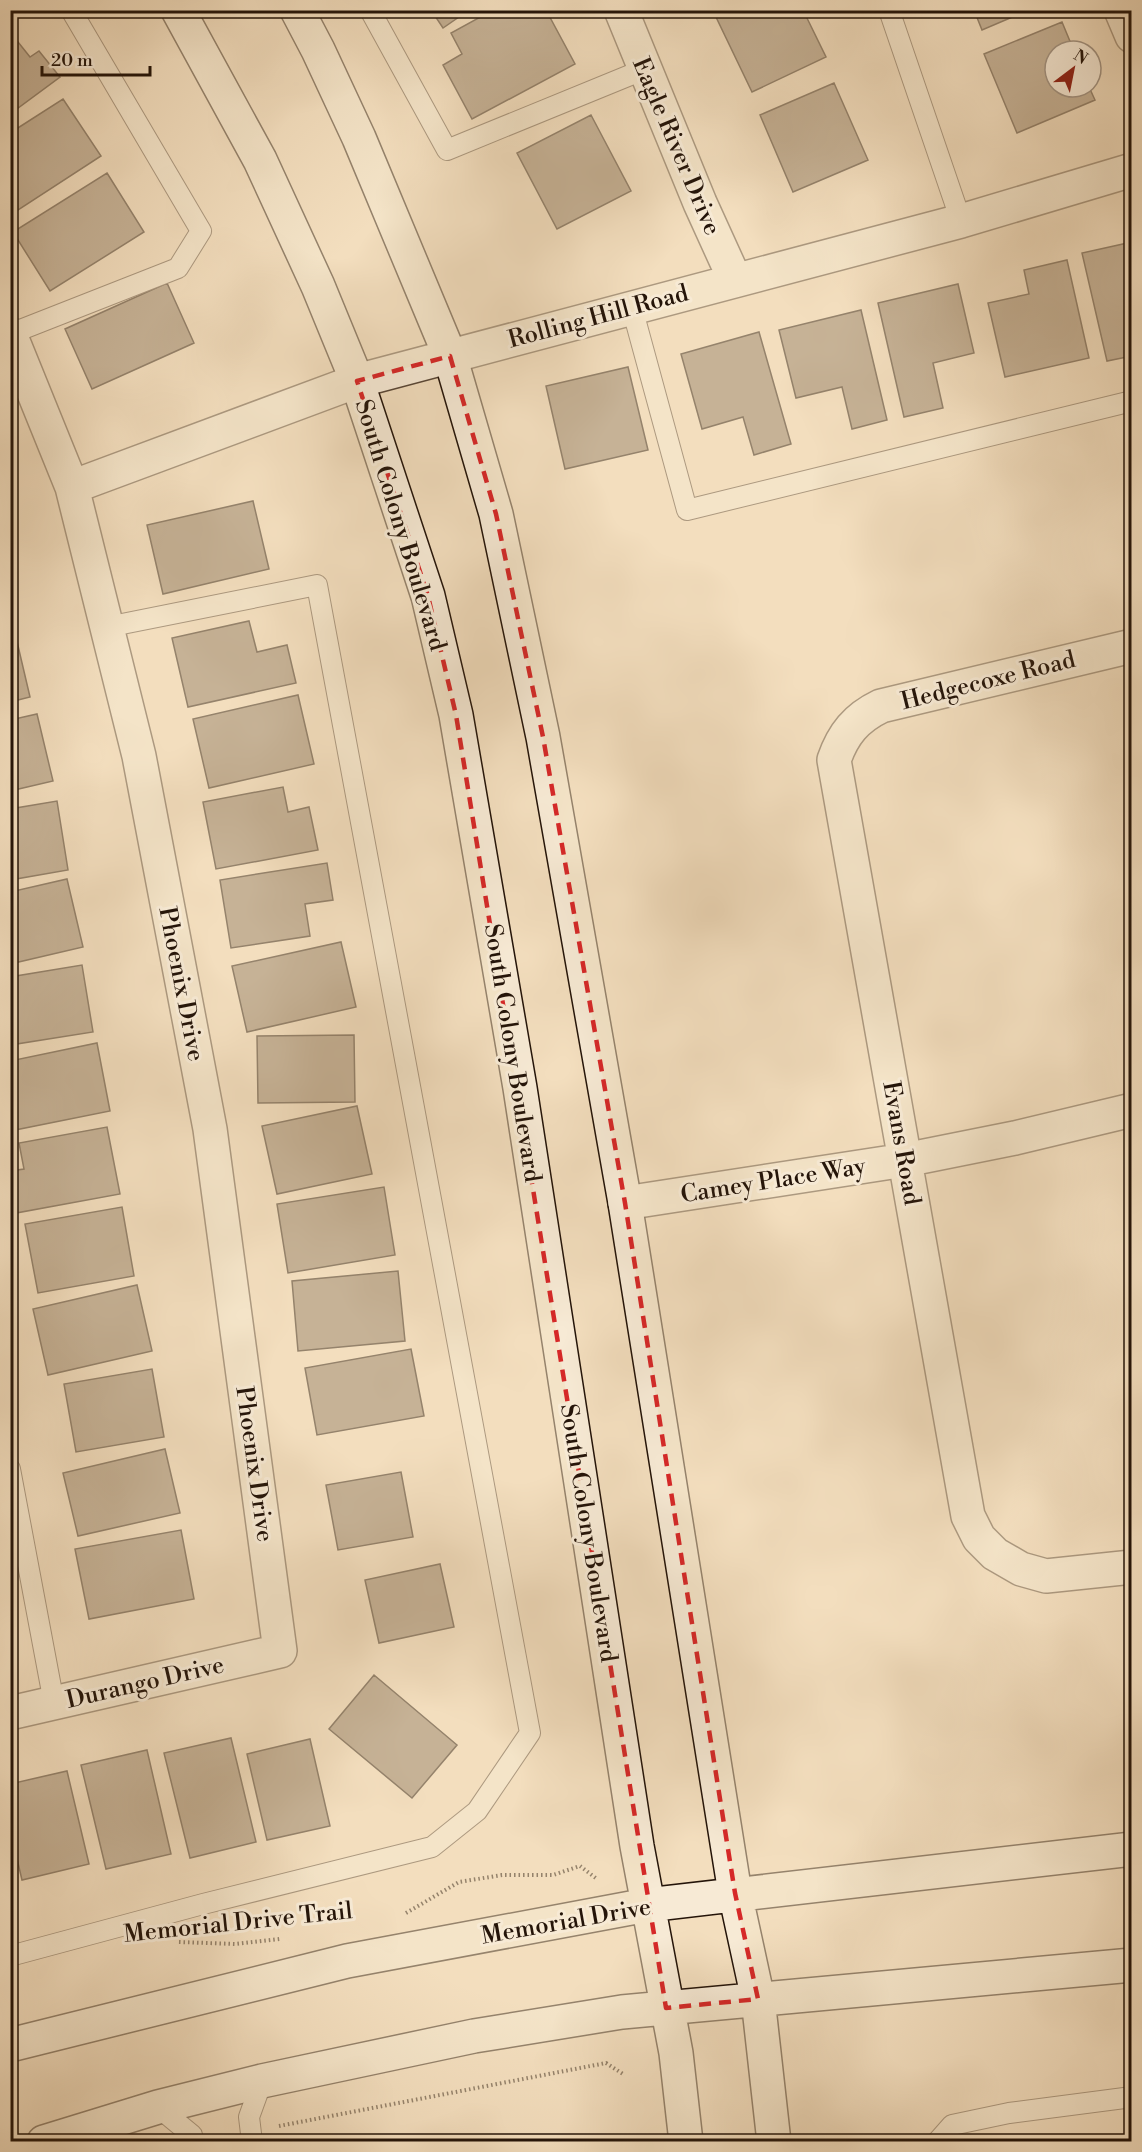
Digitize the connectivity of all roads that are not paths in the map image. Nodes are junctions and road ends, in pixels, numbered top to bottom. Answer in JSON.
{"nodes":[{"id":1,"x":71,"y":10,"type":"edge"},
{"id":2,"x":178,"y":10,"type":"edge"},
{"id":3,"x":297,"y":10,"type":"edge"},
{"id":4,"x":370,"y":10,"type":"edge"},
{"id":5,"x":621,"y":10,"type":"edge"},
{"id":6,"x":889,"y":10,"type":"edge"},
{"id":7,"x":1121,"y":10,"type":"edge"},
{"id":8,"x":1131,"y":36,"type":"edge"},
{"id":9,"x":645,"y":69,"type":"junction"},
{"id":10,"x":1131,"y":170,"type":"edge"},
{"id":11,"x":961,"y":222,"type":"junction"},
{"id":12,"x":735,"y":280,"type":"junction"},
{"id":13,"x":632,"y":308,"type":"junction"},
{"id":14,"x":10,"y":334,"type":"edge"},
{"id":15,"x":450,"y":356,"type":"junction"},
{"id":16,"x":357,"y":381,"type":"junction"},
{"id":17,"x":1131,"y":402,"type":"edge"},
{"id":18,"x":72,"y":487,"type":"junction"},
{"id":19,"x":107,"y":627,"type":"junction"},
{"id":20,"x":1131,"y":645,"type":"edge"},
{"id":21,"x":851,"y":727,"type":"joint"},
{"id":22,"x":1131,"y":1110,"type":"edge"},
{"id":23,"x":905,"y":1160,"type":"junction"},
{"id":24,"x":625,"y":1203,"type":"junction"},
{"id":25,"x":10,"y":1470,"type":"edge"},
{"id":26,"x":1131,"y":1567,"type":"edge"},
{"id":27,"x":280,"y":1651,"type":"joint"},
{"id":28,"x":54,"y":1703,"type":"junction"},
{"id":29,"x":10,"y":1713,"type":"edge"},
{"id":30,"x":1131,"y":1849,"type":"edge"},
{"id":31,"x":735,"y":1893,"type":"junction"},
{"id":32,"x":647,"y":1905,"type":"junction"},
{"id":33,"x":10,"y":1956,"type":"edge"},
{"id":34,"x":1131,"y":1965,"type":"edge"},
{"id":35,"x":758,"y":1999,"type":"junction"},
{"id":36,"x":666,"y":2008,"type":"junction"},
{"id":37,"x":10,"y":2045,"type":"edge"},
{"id":38,"x":262,"y":2081,"type":"junction"},
{"id":39,"x":1131,"y":2097,"type":"edge"},
{"id":40,"x":158,"y":2107,"type":"junction"},
{"id":41,"x":251,"y":2136,"type":"edge"},
{"id":42,"x":44,"y":2142,"type":"edge"},
{"id":43,"x":193,"y":2142,"type":"edge"},
{"id":44,"x":686,"y":2142,"type":"edge"},
{"id":45,"x":774,"y":2142,"type":"edge"},
{"id":46,"x":937,"y":2142,"type":"edge"}],
"edges":[{"from":1,"to":14,"type":"lane"},
{"from":2,"to":16,"type":"street","name":"South Colony Boulevard"},
{"from":3,"to":15,"type":"street"},
{"from":4,"to":9,"type":"lane"},
{"from":5,"to":9,"type":"street","name":"Eagle River Drive"},
{"from":6,"to":11,"type":"lane"},
{"from":7,"to":8,"type":"street"},
{"from":9,"to":12,"type":"street","name":"Eagle River Drive"},
{"from":10,"to":11,"type":"street","name":"Rolling Hill Road"},
{"from":11,"to":12,"type":"street","name":"Rolling Hill Road"},
{"from":12,"to":13,"type":"street","name":"Rolling Hill Road"},
{"from":13,"to":15,"type":"street","name":"Rolling Hill Road"},
{"from":13,"to":17,"type":"lane"},
{"from":14,"to":18,"type":"street","name":"Phoenix Drive"},
{"from":15,"to":16,"type":"street","name":"Rolling Hill Road"},
{"from":15,"to":24,"type":"street"},
{"from":16,"to":18,"type":"street","name":"Rolling Hill Road"},
{"from":16,"to":32,"type":"street","name":"South Colony Boulevard"},
{"from":18,"to":19,"type":"street","name":"Phoenix Drive"},
{"from":19,"to":27,"type":"street","name":"Phoenix Drive"},
{"from":19,"to":33,"type":"lane"},
{"from":20,"to":21,"type":"street","name":"Hedgecoxe Road"},
{"from":21,"to":23,"type":"street","name":"Evans Road"},
{"from":22,"to":23,"type":"street","name":"Camey Place Way"},
{"from":23,"to":24,"type":"street","name":"Camey Place Way"},
{"from":23,"to":26,"type":"street","name":"Evans Road"},
{"from":24,"to":31,"type":"street"},
{"from":25,"to":28,"type":"lane"},
{"from":27,"to":28,"type":"street","name":"Durango Drive"},
{"from":28,"to":29,"type":"street","name":"Durango Drive"},
{"from":30,"to":31,"type":"street","name":"Memorial Drive"},
{"from":31,"to":32,"type":"street","name":"Memorial Drive"},
{"from":31,"to":35,"type":"street"},
{"from":32,"to":36,"type":"street","name":"South Colony Boulevard"},
{"from":32,"to":37,"type":"street","name":"Memorial Drive"},
{"from":34,"to":35,"type":"street"},
{"from":35,"to":36,"type":"street"},
{"from":35,"to":45,"type":"street"},
{"from":36,"to":38,"type":"street"},
{"from":36,"to":44,"type":"street","name":"South Colony Boulevard"},
{"from":38,"to":40,"type":"street"},
{"from":38,"to":41,"type":"lane"},
{"from":39,"to":46,"type":"lane"},
{"from":40,"to":42,"type":"street"},
{"from":40,"to":43,"type":"lane"}]}
